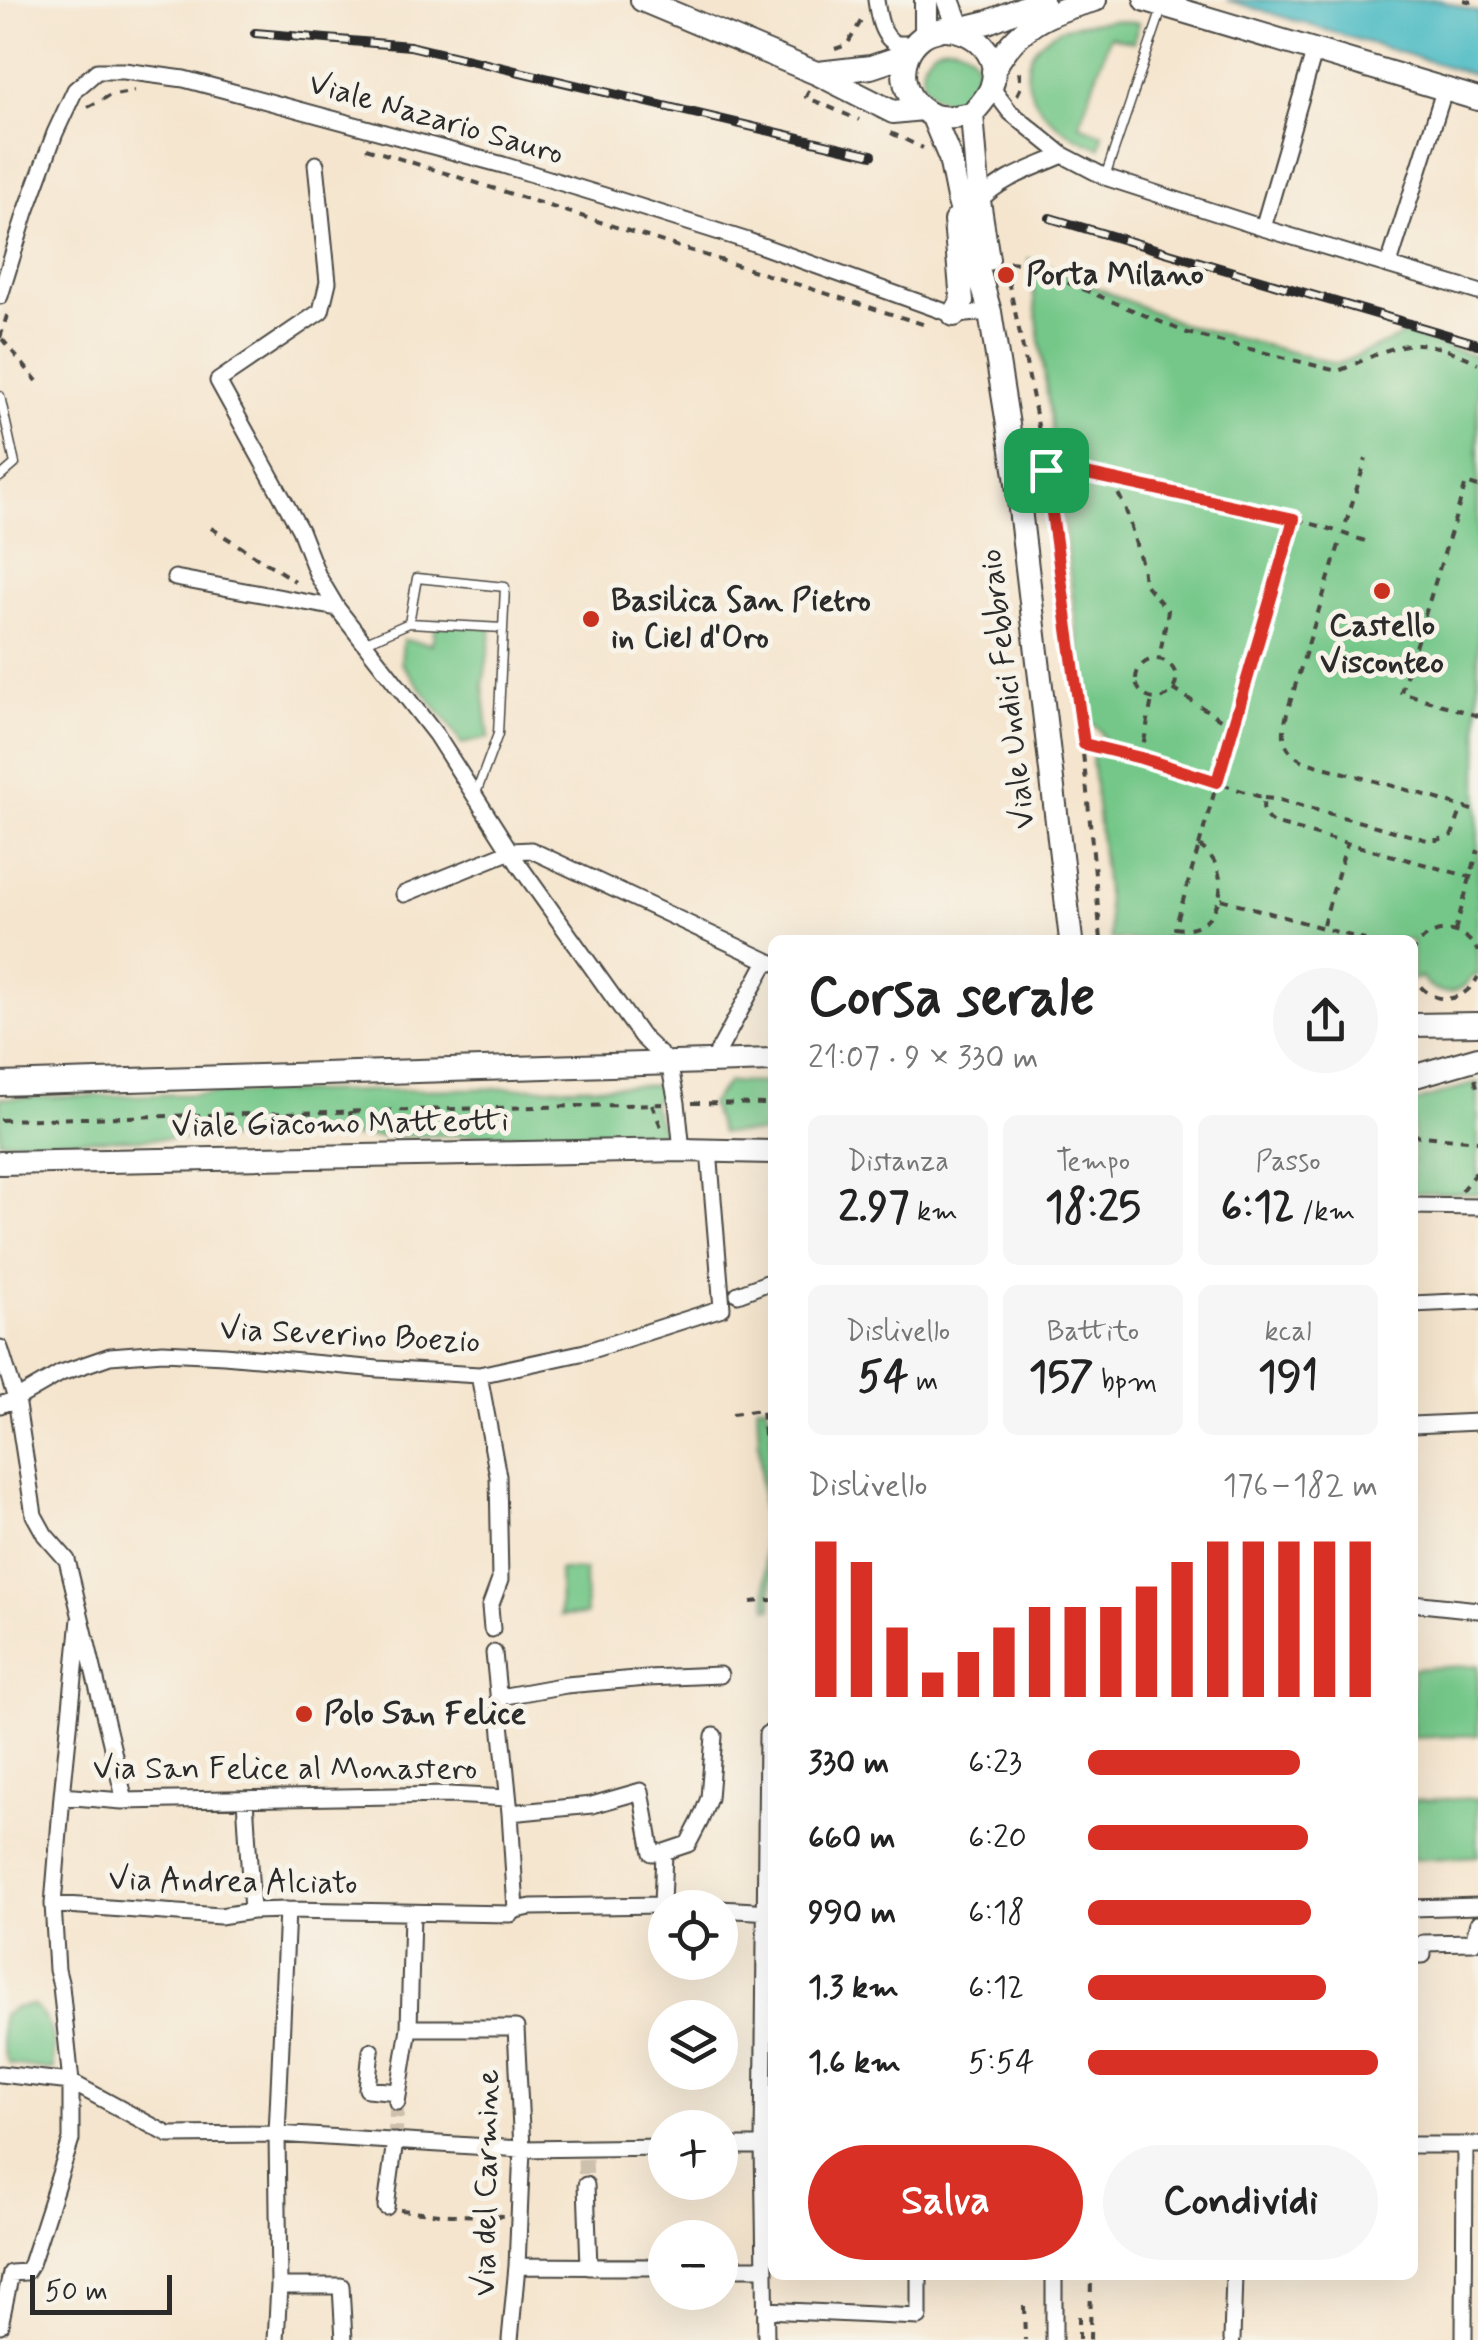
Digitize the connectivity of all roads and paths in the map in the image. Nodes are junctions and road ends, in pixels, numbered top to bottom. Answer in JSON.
{"nodes":[{"id":1,"x":642,"y":0,"type":"edge"},
{"id":2,"x":926,"y":0,"type":"edge"},
{"id":3,"x":948,"y":0,"type":"edge"},
{"id":4,"x":1042,"y":0,"type":"edge"},
{"id":5,"x":1096,"y":0,"type":"edge"},
{"id":6,"x":1464,"y":0,"type":"edge"},
{"id":7,"x":1155,"y":2,"type":"edge"},
{"id":8,"x":1478,"y":4,"type":"edge"},
{"id":9,"x":877,"y":8,"type":"edge"},
{"id":10,"x":959,"y":29,"type":"junction"},
{"id":11,"x":916,"y":44,"type":"junction"},
{"id":12,"x":1315,"y":49,"type":"junction"},
{"id":13,"x":821,"y":63,"type":"junction"},
{"id":14,"x":992,"y":79,"type":"junction"},
{"id":15,"x":1445,"y":88,"type":"junction"},
{"id":16,"x":142,"y":90,"type":"dead end"},
{"id":17,"x":1478,"y":99,"type":"edge"},
{"id":18,"x":927,"y":112,"type":"junction"},
{"id":19,"x":972,"y":114,"type":"junction"},
{"id":20,"x":78,"y":116,"type":"dead end"},
{"id":21,"x":872,"y":126,"type":"dead end"},
{"id":22,"x":889,"y":132,"type":"dead end"},
{"id":23,"x":353,"y":143,"type":"dead end"},
{"id":24,"x":924,"y":150,"type":"dead end"},
{"id":25,"x":1064,"y":156,"type":"junction"},
{"id":26,"x":316,"y":164,"type":"dead end"},
{"id":27,"x":1105,"y":177,"type":"junction"},
{"id":28,"x":969,"y":199,"type":"junction"},
{"id":29,"x":1263,"y":228,"type":"junction"},
{"id":30,"x":1004,"y":261,"type":"dead end"},
{"id":31,"x":1389,"y":264,"type":"junction"},
{"id":32,"x":1008,"y":281,"type":"dead end"},
{"id":33,"x":1478,"y":292,"type":"edge"},
{"id":34,"x":6,"y":298,"type":"edge"},
{"id":35,"x":990,"y":312,"type":"junction"},
{"id":36,"x":947,"y":322,"type":"junction"},
{"id":37,"x":0,"y":338,"type":"edge"},
{"id":38,"x":1478,"y":363,"type":"edge"},
{"id":39,"x":38,"y":381,"type":"dead end"},
{"id":40,"x":0,"y":396,"type":"edge"},
{"id":41,"x":1366,"y":460,"type":"dead end"},
{"id":42,"x":1046,"y":470,"type":"junction"},
{"id":43,"x":0,"y":477,"type":"edge"},
{"id":44,"x":1112,"y":480,"type":"junction"},
{"id":45,"x":1478,"y":487,"type":"edge"},
{"id":46,"x":1294,"y":519,"type":"junction"},
{"id":47,"x":1346,"y":523,"type":"dead end"},
{"id":48,"x":211,"y":528,"type":"dead end"},
{"id":49,"x":1368,"y":542,"type":"dead end"},
{"id":50,"x":1339,"y":545,"type":"dead end"},
{"id":51,"x":175,"y":578,"type":"dead end"},
{"id":52,"x":306,"y":588,"type":"dead end"},
{"id":53,"x":337,"y":608,"type":"junction"},
{"id":54,"x":409,"y":623,"type":"junction"},
{"id":55,"x":503,"y":628,"type":"junction"},
{"id":56,"x":364,"y":644,"type":"junction"},
{"id":57,"x":1159,"y":659,"type":"junction"},
{"id":58,"x":1173,"y":690,"type":"junction"},
{"id":59,"x":1152,"y":699,"type":"junction"},
{"id":60,"x":1478,"y":716,"type":"edge"},
{"id":61,"x":1232,"y":728,"type":"junction"},
{"id":62,"x":1084,"y":744,"type":"junction"},
{"id":63,"x":1141,"y":758,"type":"junction"},
{"id":64,"x":1217,"y":782,"type":"junction"},
{"id":65,"x":476,"y":796,"type":"junction"},
{"id":66,"x":1264,"y":798,"type":"junction"},
{"id":67,"x":1462,"y":808,"type":"junction"},
{"id":68,"x":1478,"y":812,"type":"edge"},
{"id":69,"x":1347,"y":843,"type":"junction"},
{"id":70,"x":1199,"y":846,"type":"junction"},
{"id":71,"x":1478,"y":850,"type":"edge"},
{"id":72,"x":511,"y":851,"type":"junction"},
{"id":73,"x":1470,"y":876,"type":"junction"},
{"id":74,"x":1478,"y":879,"type":"edge"},
{"id":75,"x":404,"y":894,"type":"dead end"},
{"id":76,"x":1220,"y":898,"type":"junction"},
{"id":77,"x":1322,"y":927,"type":"junction"},
{"id":78,"x":1175,"y":928,"type":"junction"},
{"id":79,"x":1455,"y":931,"type":"junction"},
{"id":80,"x":1070,"y":935,"type":"edge"},
{"id":81,"x":1101,"y":935,"type":"edge"},
{"id":82,"x":1173,"y":935,"type":"edge"},
{"id":83,"x":1348,"y":935,"type":"edge"},
{"id":84,"x":1418,"y":944,"type":"edge"},
{"id":85,"x":1478,"y":952,"type":"edge"},
{"id":86,"x":768,"y":961,"type":"edge"},
{"id":87,"x":768,"y":966,"type":"edge"},
{"id":88,"x":1478,"y":977,"type":"edge"},
{"id":89,"x":1418,"y":984,"type":"edge"},
{"id":90,"x":1418,"y":1025,"type":"edge"},
{"id":91,"x":1475,"y":1026,"type":"edge"},
{"id":92,"x":768,"y":1060,"type":"edge"},
{"id":93,"x":713,"y":1062,"type":"junction"},
{"id":94,"x":1475,"y":1062,"type":"edge"},
{"id":95,"x":668,"y":1063,"type":"junction"},
{"id":96,"x":1418,"y":1076,"type":"edge"},
{"id":97,"x":0,"y":1084,"type":"edge"},
{"id":98,"x":1478,"y":1091,"type":"edge"},
{"id":99,"x":676,"y":1103,"type":"junction"},
{"id":100,"x":652,"y":1104,"type":"junction"},
{"id":101,"x":768,"y":1104,"type":"edge"},
{"id":102,"x":350,"y":1112,"type":"junction"},
{"id":103,"x":0,"y":1120,"type":"edge"},
{"id":104,"x":1418,"y":1136,"type":"edge"},
{"id":105,"x":1478,"y":1141,"type":"edge"},
{"id":106,"x":673,"y":1150,"type":"junction"},
{"id":107,"x":709,"y":1150,"type":"junction"},
{"id":108,"x":768,"y":1152,"type":"edge"},
{"id":109,"x":355,"y":1156,"type":"junction"},
{"id":110,"x":0,"y":1163,"type":"edge"},
{"id":111,"x":1418,"y":1206,"type":"edge"},
{"id":112,"x":1478,"y":1207,"type":"edge"},
{"id":113,"x":768,"y":1283,"type":"edge"},
{"id":114,"x":738,"y":1294,"type":"dead end"},
{"id":115,"x":1478,"y":1300,"type":"edge"},
{"id":116,"x":1418,"y":1304,"type":"edge"},
{"id":117,"x":0,"y":1348,"type":"edge"},
{"id":118,"x":479,"y":1375,"type":"junction"},
{"id":119,"x":16,"y":1399,"type":"junction"},
{"id":120,"x":0,"y":1405,"type":"edge"},
{"id":121,"x":732,"y":1414,"type":"dead end"},
{"id":122,"x":1478,"y":1422,"type":"edge"},
{"id":123,"x":1418,"y":1425,"type":"edge"},
{"id":124,"x":768,"y":1435,"type":"edge"},
{"id":125,"x":768,"y":1600,"type":"edge"},
{"id":126,"x":751,"y":1602,"type":"dead end"},
{"id":127,"x":1418,"y":1604,"type":"edge"},
{"id":128,"x":1478,"y":1610,"type":"edge"},
{"id":129,"x":80,"y":1619,"type":"junction"},
{"id":130,"x":492,"y":1629,"type":"dead end"},
{"id":131,"x":494,"y":1653,"type":"dead end"},
{"id":132,"x":720,"y":1675,"type":"dead end"},
{"id":133,"x":500,"y":1697,"type":"junction"},
{"id":134,"x":714,"y":1736,"type":"dead end"},
{"id":135,"x":62,"y":1796,"type":"junction"},
{"id":136,"x":245,"y":1799,"type":"junction"},
{"id":137,"x":125,"y":1801,"type":"junction"},
{"id":138,"x":509,"y":1805,"type":"junction"},
{"id":139,"x":664,"y":1852,"type":"junction"},
{"id":140,"x":663,"y":1890,"type":"edge"},
{"id":141,"x":53,"y":1904,"type":"junction"},
{"id":142,"x":648,"y":1905,"type":"edge"},
{"id":143,"x":1478,"y":1906,"type":"edge"},
{"id":144,"x":1418,"y":1908,"type":"edge"},
{"id":145,"x":287,"y":1910,"type":"junction"},
{"id":146,"x":516,"y":1910,"type":"junction"},
{"id":147,"x":738,"y":1910,"type":"edge"},
{"id":148,"x":252,"y":1911,"type":"junction"},
{"id":149,"x":768,"y":1912,"type":"edge"},
{"id":150,"x":412,"y":1913,"type":"junction"},
{"id":151,"x":1478,"y":1923,"type":"edge"},
{"id":152,"x":1418,"y":1955,"type":"edge"},
{"id":153,"x":408,"y":2028,"type":"junction"},
{"id":154,"x":371,"y":2051,"type":"dead end"},
{"id":155,"x":0,"y":2074,"type":"edge"},
{"id":156,"x":70,"y":2082,"type":"junction"},
{"id":157,"x":277,"y":2134,"type":"junction"},
{"id":158,"x":395,"y":2140,"type":"junction"},
{"id":159,"x":1418,"y":2145,"type":"edge"},
{"id":160,"x":1472,"y":2145,"type":"edge"},
{"id":161,"x":738,"y":2146,"type":"edge"},
{"id":162,"x":768,"y":2146,"type":"edge"},
{"id":163,"x":648,"y":2148,"type":"edge"},
{"id":164,"x":522,"y":2149,"type":"junction"},
{"id":165,"x":586,"y":2185,"type":"tunnel mouth"},
{"id":166,"x":386,"y":2207,"type":"joint"},
{"id":167,"x":519,"y":2216,"type":"junction"},
{"id":168,"x":517,"y":2266,"type":"junction"},
{"id":169,"x":589,"y":2267,"type":"junction"},
{"id":170,"x":648,"y":2267,"type":"edge"},
{"id":171,"x":738,"y":2268,"type":"edge"},
{"id":172,"x":763,"y":2268,"type":"junction"},
{"id":173,"x":920,"y":2280,"type":"edge"},
{"id":174,"x":1054,"y":2280,"type":"edge"},
{"id":175,"x":1092,"y":2280,"type":"edge"},
{"id":176,"x":1234,"y":2280,"type":"edge"},
{"id":177,"x":278,"y":2286,"type":"junction"},
{"id":178,"x":1024,"y":2306,"type":"dead end"},
{"id":179,"x":1079,"y":2308,"type":"dead end"},
{"id":180,"x":765,"y":2310,"type":"junction"},
{"id":181,"x":0,"y":2325,"type":"edge"},
{"id":182,"x":276,"y":2340,"type":"edge"},
{"id":183,"x":344,"y":2340,"type":"edge"},
{"id":184,"x":510,"y":2340,"type":"edge"},
{"id":185,"x":766,"y":2340,"type":"edge"},
{"id":186,"x":1024,"y":2340,"type":"edge"},
{"id":187,"x":1054,"y":2340,"type":"edge"},
{"id":188,"x":1079,"y":2340,"type":"edge"},
{"id":189,"x":1090,"y":2340,"type":"edge"},
{"id":190,"x":1232,"y":2340,"type":"edge"},
{"id":191,"x":1464,"y":2340,"type":"edge"}],
"edges":[{"from":1,"to":13,"type":"street"},
{"from":2,"to":11,"type":"street"},
{"from":3,"to":10,"type":"street"},
{"from":4,"to":10,"type":"street"},
{"from":5,"to":14,"type":"street"},
{"from":6,"to":8,"type":"path"},
{"from":7,"to":12,"type":"street"},
{"from":7,"to":27,"type":"lane"},
{"from":9,"to":11,"type":"street"},
{"from":9,"to":13,"type":"path"},
{"from":10,"to":11,"type":"street"},
{"from":10,"to":14,"type":"street"},
{"from":11,"to":13,"type":"street"},
{"from":11,"to":18,"type":"street"},
{"from":12,"to":15,"type":"street"},
{"from":12,"to":29,"type":"street"},
{"from":13,"to":18,"type":"street"},
{"from":13,"to":21,"type":"path"},
{"from":14,"to":19,"type":"street"},
{"from":14,"to":25,"type":"street"},
{"from":15,"to":17,"type":"street"},
{"from":15,"to":31,"type":"street"},
{"from":16,"to":20,"type":"path"},
{"from":18,"to":19,"type":"street"},
{"from":18,"to":28,"type":"street","name":"Viale Undici Febbraio"},
{"from":19,"to":28,"type":"street","name":"Viale Undici Febbraio"},
{"from":22,"to":24,"type":"path"},
{"from":23,"to":36,"type":"path"},
{"from":25,"to":27,"type":"street"},
{"from":25,"to":28,"type":"street"},
{"from":26,"to":53,"type":"street"},
{"from":27,"to":29,"type":"street"},
{"from":28,"to":35,"type":"street","name":"Viale Undici Febbraio"},
{"from":28,"to":36,"type":"street"},
{"from":29,"to":31,"type":"street"},
{"from":30,"to":38,"type":"path"},
{"from":31,"to":33,"type":"street"},
{"from":32,"to":42,"type":"path"},
{"from":34,"to":36,"type":"street","name":"Viale Nazario Sauro"},
{"from":34,"to":37,"type":"path"},
{"from":35,"to":36,"type":"street","name":"Viale Nazario Sauro"},
{"from":35,"to":80,"type":"street","name":"Viale Undici Febbraio"},
{"from":37,"to":39,"type":"path"},
{"from":40,"to":43,"type":"lane"},
{"from":41,"to":47,"type":"path"},
{"from":42,"to":44,"type":"path"},
{"from":42,"to":62,"type":"path"},
{"from":44,"to":46,"type":"path"},
{"from":44,"to":57,"type":"path"},
{"from":45,"to":60,"type":"path"},
{"from":46,"to":49,"type":"path","bridge":true},
{"from":46,"to":61,"type":"path"},
{"from":48,"to":52,"type":"path"},
{"from":50,"to":67,"type":"path"},
{"from":51,"to":53,"type":"street"},
{"from":53,"to":56,"type":"street"},
{"from":54,"to":55,"type":"lane"},
{"from":54,"to":55,"type":"lane"},
{"from":54,"to":56,"type":"lane"},
{"from":55,"to":65,"type":"lane"},
{"from":56,"to":65,"type":"street"},
{"from":57,"to":58,"type":"path"},
{"from":57,"to":59,"type":"path"},
{"from":58,"to":59,"type":"path"},
{"from":58,"to":61,"type":"path"},
{"from":59,"to":63,"type":"path"},
{"from":61,"to":64,"type":"path"},
{"from":62,"to":63,"type":"path"},
{"from":62,"to":81,"type":"path"},
{"from":63,"to":64,"type":"path"},
{"from":64,"to":66,"type":"path"},
{"from":64,"to":70,"type":"path"},
{"from":65,"to":72,"type":"street"},
{"from":66,"to":67,"type":"path"},
{"from":66,"to":69,"type":"path"},
{"from":67,"to":68,"type":"path"},
{"from":69,"to":73,"type":"path"},
{"from":69,"to":77,"type":"path"},
{"from":70,"to":76,"type":"path"},
{"from":70,"to":78,"type":"path"},
{"from":71,"to":73,"type":"path"},
{"from":72,"to":75,"type":"street"},
{"from":72,"to":86,"type":"street"},
{"from":72,"to":95,"type":"street"},
{"from":73,"to":74,"type":"path"},
{"from":73,"to":79,"type":"path"},
{"from":76,"to":77,"type":"path"},
{"from":76,"to":78,"type":"path"},
{"from":77,"to":83,"type":"path"},
{"from":78,"to":82,"type":"path"},
{"from":79,"to":84,"type":"path"},
{"from":79,"to":85,"type":"path"},
{"from":87,"to":93,"type":"street"},
{"from":88,"to":89,"type":"path"},
{"from":90,"to":91,"type":"street"},
{"from":92,"to":93,"type":"street","name":"Viale Giacomo Matteotti"},
{"from":93,"to":95,"type":"street","name":"Viale Giacomo Matteotti"},
{"from":94,"to":96,"type":"street"},
{"from":94,"to":98,"type":"path"},
{"from":95,"to":97,"type":"street","name":"Viale Giacomo Matteotti"},
{"from":95,"to":99,"type":"street"},
{"from":99,"to":100,"type":"path"},
{"from":99,"to":101,"type":"path"},
{"from":99,"to":106,"type":"street"},
{"from":100,"to":102,"type":"path"},
{"from":100,"to":106,"type":"path"},
{"from":102,"to":103,"type":"path"},
{"from":102,"to":109,"type":"path"},
{"from":104,"to":105,"type":"path"},
{"from":106,"to":107,"type":"street","name":"Viale Giacomo Matteotti"},
{"from":106,"to":109,"type":"street","name":"Viale Giacomo Matteotti"},
{"from":107,"to":108,"type":"street","name":"Viale Giacomo Matteotti"},
{"from":107,"to":118,"type":"street","name":"Via Severino Boezio"},
{"from":109,"to":110,"type":"street","name":"Viale Giacomo Matteotti"},
{"from":111,"to":112,"type":"street"},
{"from":113,"to":114,"type":"street"},
{"from":115,"to":116,"type":"street"},
{"from":117,"to":119,"type":"street"},
{"from":118,"to":119,"type":"street","name":"Via Severino Boezio"},
{"from":118,"to":130,"type":"street"},
{"from":119,"to":120,"type":"street","name":"Via Severino Boezio"},
{"from":119,"to":129,"type":"street"},
{"from":121,"to":124,"type":"path"},
{"from":122,"to":123,"type":"street"},
{"from":125,"to":126,"type":"path"},
{"from":127,"to":128,"type":"street"},
{"from":129,"to":135,"type":"street","name":"Via San Felice al Monastero"},
{"from":129,"to":137,"type":"street"},
{"from":131,"to":133,"type":"street"},
{"from":132,"to":133,"type":"street"},
{"from":133,"to":138,"type":"street"},
{"from":134,"to":139,"type":"street"},
{"from":135,"to":137,"type":"street","name":"Via San Felice al Monastero"},
{"from":135,"to":141,"type":"street"},
{"from":136,"to":137,"type":"street","name":"Via San Felice al Monastero"},
{"from":136,"to":138,"type":"street","name":"Via San Felice al Monastero"},
{"from":136,"to":148,"type":"street"},
{"from":138,"to":139,"type":"street","name":"Via San Felice al Monastero"},
{"from":138,"to":146,"type":"street"},
{"from":139,"to":140,"type":"street"},
{"from":141,"to":148,"type":"street","name":"Via Andrea Alciato"},
{"from":141,"to":156,"type":"street"},
{"from":142,"to":146,"type":"street","name":"Via Andrea Alciato"},
{"from":143,"to":144,"type":"street"},
{"from":145,"to":148,"type":"street","name":"Via Andrea Alciato"},
{"from":145,"to":150,"type":"street","name":"Via Andrea Alciato"},
{"from":145,"to":157,"type":"street"},
{"from":146,"to":150,"type":"street","name":"Via Andrea Alciato"},
{"from":147,"to":149,"type":"street"},
{"from":149,"to":162,"type":"street"},
{"from":150,"to":153,"type":"street"},
{"from":151,"to":152,"type":"street"},
{"from":153,"to":154,"type":"street"},
{"from":153,"to":164,"type":"street","name":"Via del Carmine"},
{"from":155,"to":156,"type":"street"},
{"from":156,"to":157,"type":"street"},
{"from":156,"to":181,"type":"street"},
{"from":157,"to":158,"type":"street"},
{"from":157,"to":177,"type":"street"},
{"from":158,"to":164,"type":"street"},
{"from":158,"to":166,"type":"street"},
{"from":159,"to":160,"type":"street"},
{"from":160,"to":191,"type":"street"},
{"from":161,"to":162,"type":"street"},
{"from":162,"to":172,"type":"street"},
{"from":163,"to":164,"type":"street"},
{"from":164,"to":167,"type":"street","name":"Via del Carmine"},
{"from":165,"to":169,"type":"street"},
{"from":166,"to":167,"type":"path"},
{"from":167,"to":168,"type":"street","name":"Via del Carmine"},
{"from":168,"to":169,"type":"street"},
{"from":168,"to":184,"type":"street","name":"Via del Carmine"},
{"from":169,"to":170,"type":"street"},
{"from":171,"to":172,"type":"street"},
{"from":172,"to":180,"type":"street"},
{"from":173,"to":180,"type":"street"},
{"from":174,"to":187,"type":"street"},
{"from":175,"to":189,"type":"path"},
{"from":176,"to":190,"type":"street"},
{"from":177,"to":182,"type":"street"},
{"from":177,"to":183,"type":"street"},
{"from":178,"to":186,"type":"path"},
{"from":179,"to":188,"type":"path"},
{"from":180,"to":185,"type":"street"}]}
